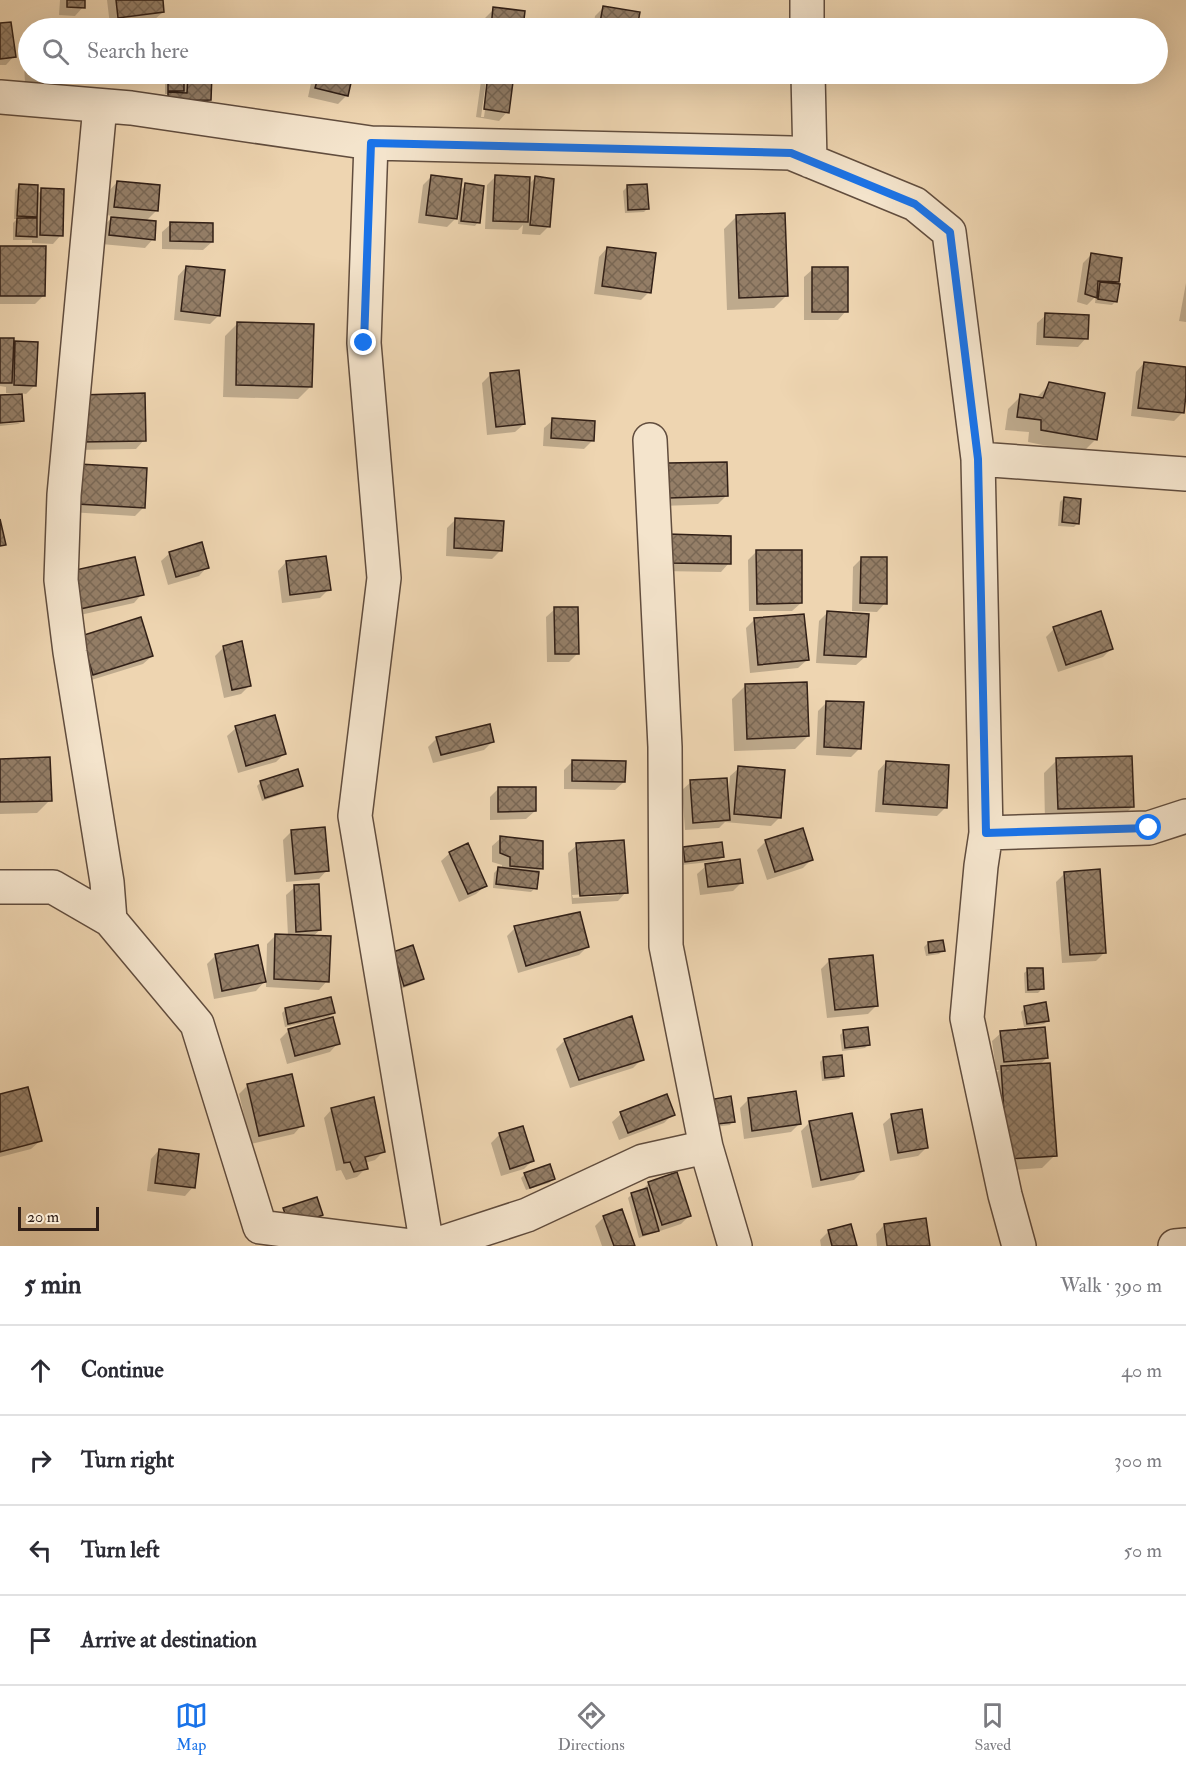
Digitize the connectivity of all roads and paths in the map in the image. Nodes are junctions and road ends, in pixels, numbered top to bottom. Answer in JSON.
{"nodes":[{"id":1,"x":807,"y":0,"type":"edge"},
{"id":2,"x":807,"y":18,"type":"edge"},
{"id":3,"x":808,"y":84,"type":"edge"},
{"id":4,"x":0,"y":98,"type":"edge"},
{"id":5,"x":100,"y":106,"type":"junction"},
{"id":6,"x":371,"y":143,"type":"junction"},
{"id":7,"x":810,"y":161,"type":"junction"},
{"id":8,"x":650,"y":440,"type":"dead end"},
{"id":9,"x":978,"y":459,"type":"junction"},
{"id":10,"x":1186,"y":474,"type":"edge"},
{"id":11,"x":1186,"y":816,"type":"edge"},
{"id":12,"x":986,"y":833,"type":"junction"},
{"id":13,"x":0,"y":887,"type":"edge"},
{"id":14,"x":110,"y":920,"type":"junction"},
{"id":15,"x":706,"y":1147,"type":"junction"},
{"id":16,"x":1186,"y":1245,"type":"edge"},
{"id":17,"x":412,"y":1246,"type":"edge"},
{"id":18,"x":427,"y":1246,"type":"edge"},
{"id":19,"x":432,"y":1246,"type":"edge"},
{"id":20,"x":735,"y":1246,"type":"edge"},
{"id":21,"x":1019,"y":1246,"type":"edge"},
{"id":22,"x":1175,"y":1246,"type":"edge"}],
"edges":[{"from":1,"to":2,"type":"street"},
{"from":3,"to":7,"type":"street"},
{"from":4,"to":5,"type":"street"},
{"from":5,"to":6,"type":"street"},
{"from":5,"to":14,"type":"street"},
{"from":6,"to":7,"type":"street"},
{"from":6,"to":18,"type":"street"},
{"from":7,"to":9,"type":"street"},
{"from":8,"to":15,"type":"street"},
{"from":9,"to":10,"type":"street"},
{"from":9,"to":12,"type":"street"},
{"from":11,"to":12,"type":"street"},
{"from":12,"to":21,"type":"street"},
{"from":13,"to":14,"type":"street"},
{"from":14,"to":17,"type":"street"},
{"from":15,"to":19,"type":"street"},
{"from":15,"to":20,"type":"street"},
{"from":16,"to":22,"type":"street"}]}
